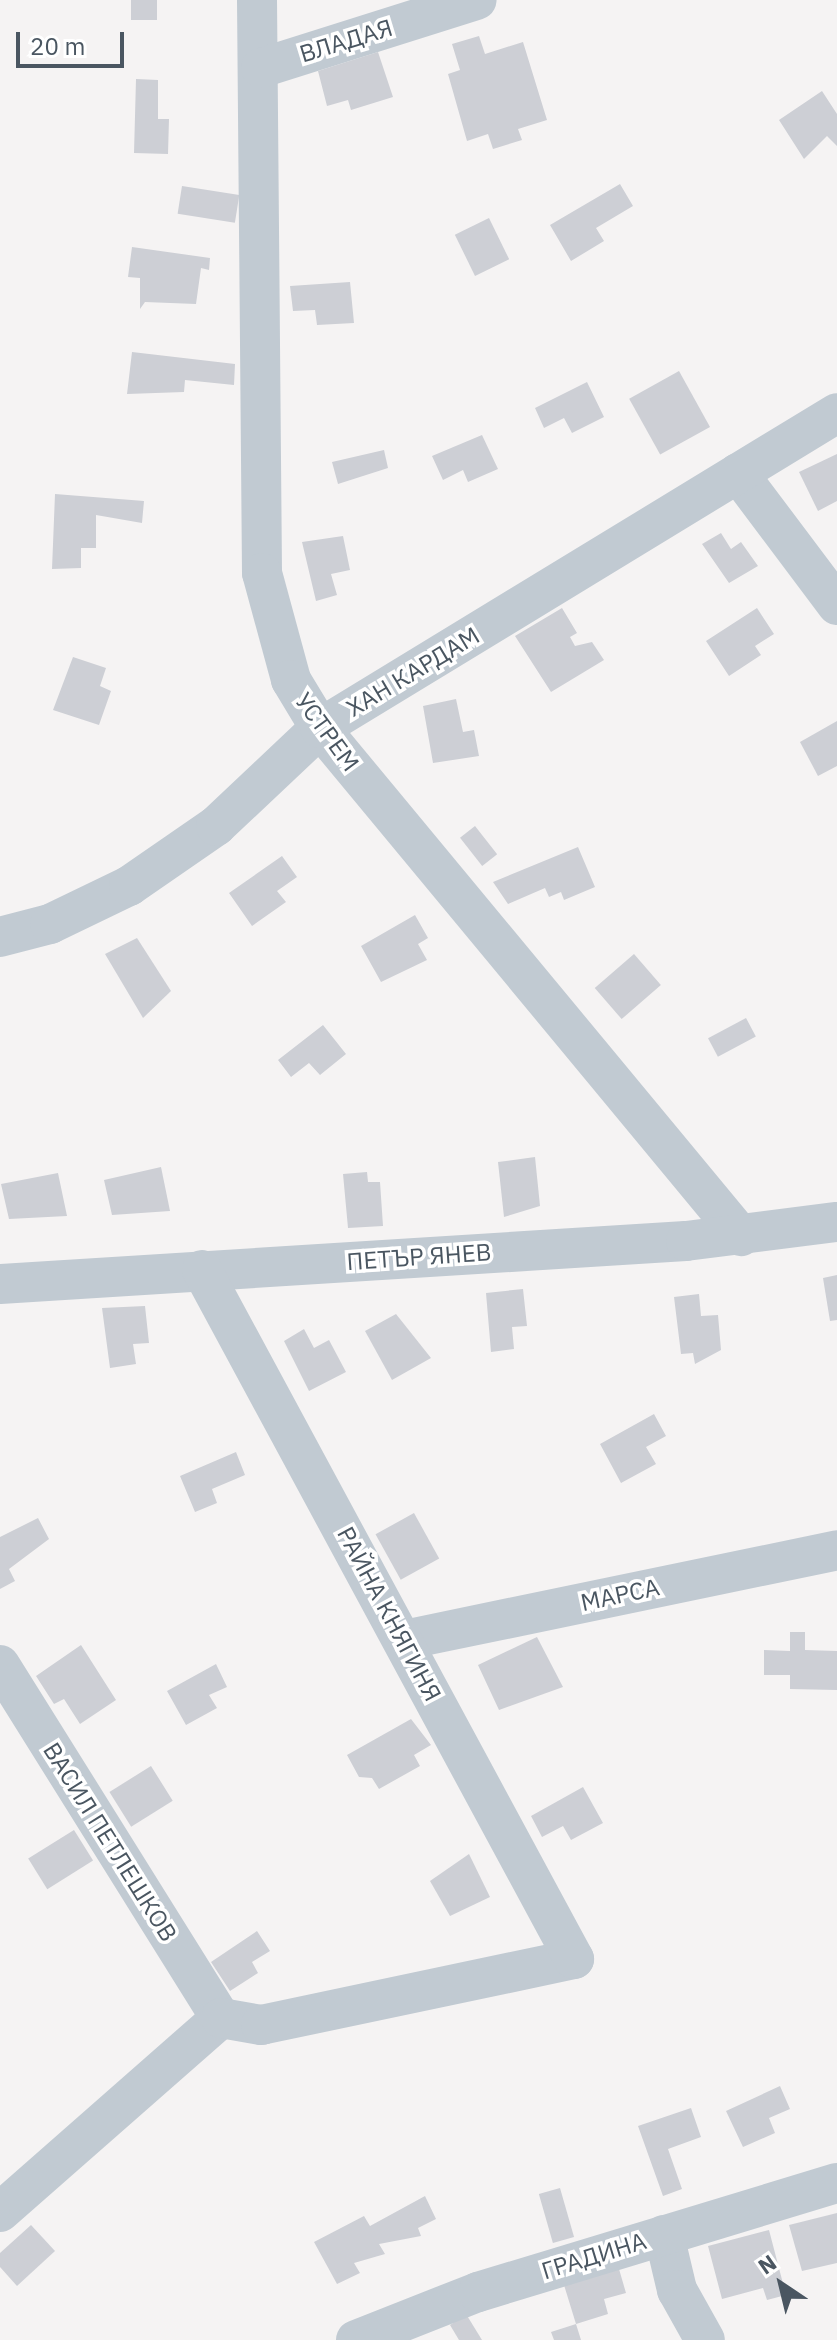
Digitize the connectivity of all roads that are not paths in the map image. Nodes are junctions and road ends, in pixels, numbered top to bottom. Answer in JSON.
{"nodes":[{"id":1,"x":257,"y":0,"type":"edge"},
{"id":2,"x":477,"y":0,"type":"edge"},
{"id":3,"x":261,"y":68,"type":"junction"},
{"id":4,"x":837,"y":413,"type":"edge"},
{"id":5,"x":738,"y":473,"type":"junction"},
{"id":6,"x":837,"y":605,"type":"edge"},
{"id":7,"x":320,"y":728,"type":"junction"},
{"id":8,"x":0,"y":937,"type":"edge"},
{"id":9,"x":837,"y":1222,"type":"edge"},
{"id":10,"x":741,"y":1236,"type":"junction"},
{"id":11,"x":202,"y":1270,"type":"junction"},
{"id":12,"x":0,"y":1284,"type":"edge"},
{"id":13,"x":837,"y":1550,"type":"edge"},
{"id":14,"x":404,"y":1640,"type":"junction"},
{"id":15,"x":0,"y":1665,"type":"edge"},
{"id":16,"x":221,"y":2018,"type":"junction"},
{"id":17,"x":837,"y":2183,"type":"edge"},
{"id":18,"x":0,"y":2212,"type":"edge"},
{"id":19,"x":664,"y":2235,"type":"junction"},
{"id":20,"x":356,"y":2340,"type":"edge"},
{"id":21,"x":705,"y":2340,"type":"edge"}],
"edges":[{"from":1,"to":3,"type":"street","name":"УСТРЕМ"},
{"from":2,"to":3,"type":"street","name":"ВЛАДАЯ"},
{"from":3,"to":7,"type":"street","name":"УСТРЕМ"},
{"from":4,"to":5,"type":"street","name":"ХАН КАРДАМ"},
{"from":5,"to":6,"type":"street"},
{"from":5,"to":7,"type":"street","name":"ХАН КАРДАМ"},
{"from":7,"to":8,"type":"street","name":"ХАН КАРДАМ"},
{"from":7,"to":10,"type":"street","name":"УСТРЕМ"},
{"from":9,"to":10,"type":"street","name":"ПЕТЪР ЯНЕВ"},
{"from":10,"to":11,"type":"street","name":"ПЕТЪР ЯНЕВ"},
{"from":11,"to":12,"type":"street","name":"ПЕТЪР ЯНЕВ"},
{"from":11,"to":14,"type":"street","name":"РАЙНА КНЯГИНЯ"},
{"from":13,"to":14,"type":"street","name":"МАРСА"},
{"from":14,"to":16,"type":"street","name":"РАЙНА КНЯГИНЯ"},
{"from":15,"to":16,"type":"street","name":"ВАСИЛ ПЕТЛЕШКОВ"},
{"from":16,"to":18,"type":"street"},
{"from":17,"to":19,"type":"street","name":"ГРАДИНА"},
{"from":19,"to":20,"type":"street","name":"ГРАДИНА"},
{"from":19,"to":21,"type":"street"}]}
